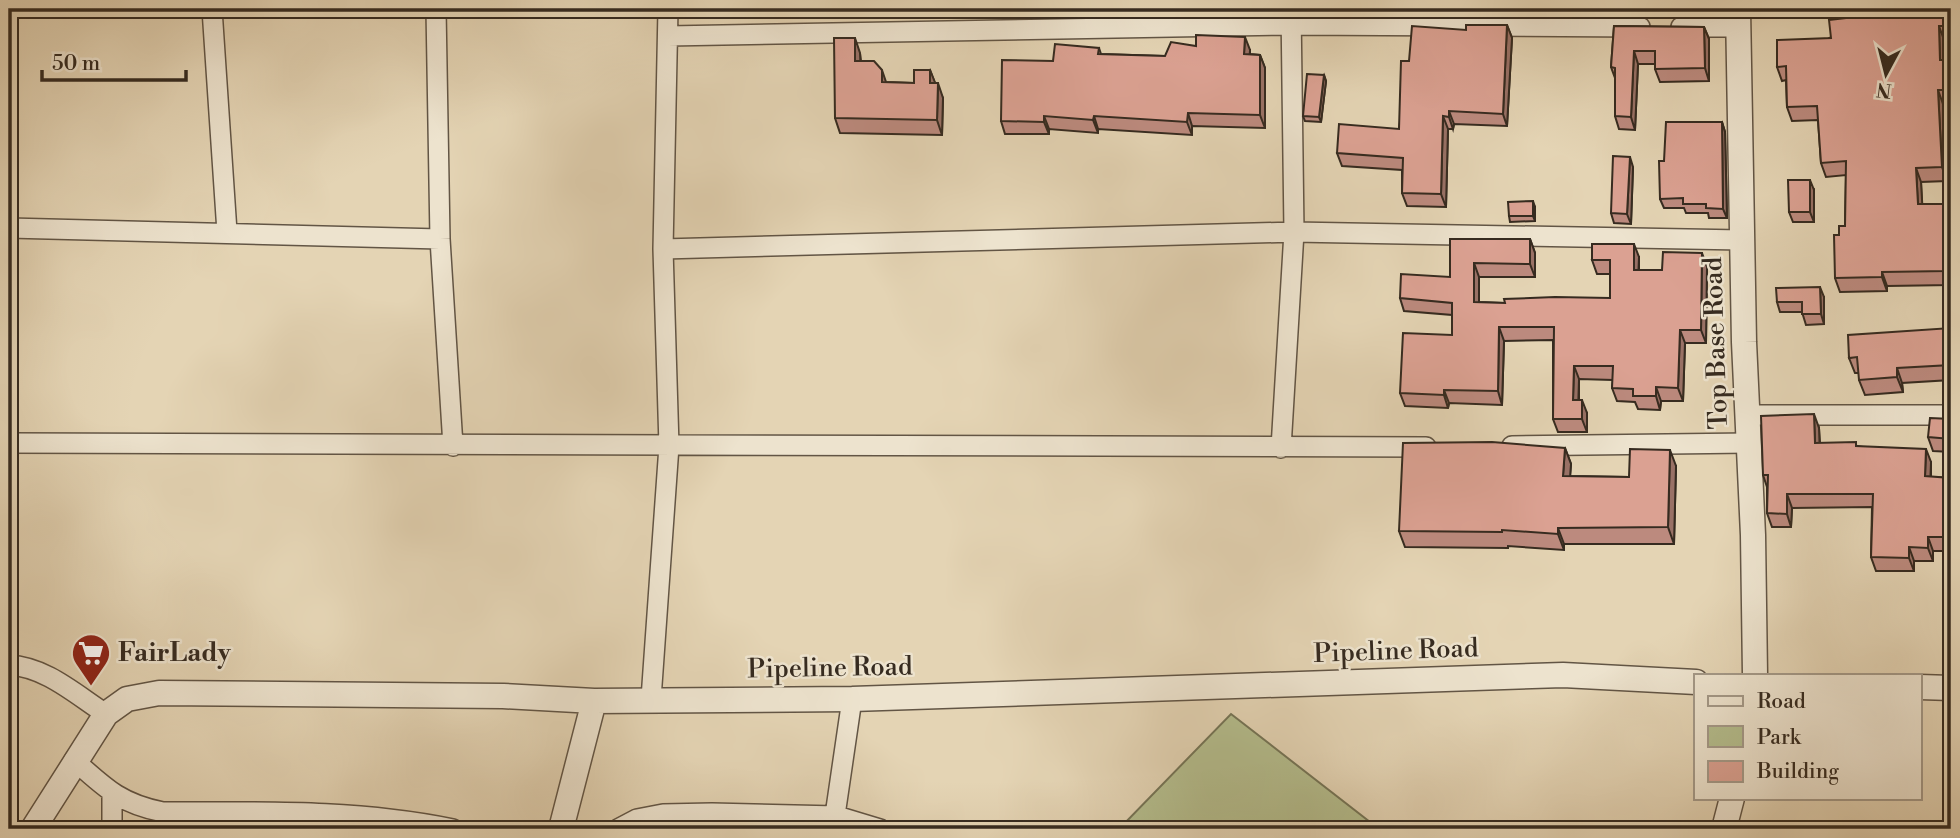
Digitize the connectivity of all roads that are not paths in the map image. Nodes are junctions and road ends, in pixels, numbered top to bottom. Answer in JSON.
{"nodes":[{"id":1,"x":212,"y":9,"type":"edge"},
{"id":2,"x":436,"y":9,"type":"edge"},
{"id":3,"x":668,"y":9,"type":"edge"},
{"id":4,"x":1291,"y":17,"type":"edge"},
{"id":5,"x":1738,"y":18,"type":"edge"},
{"id":6,"x":668,"y":36,"type":"junction"},
{"id":7,"x":9,"y":228,"type":"edge"},
{"id":8,"x":227,"y":232,"type":"junction"},
{"id":9,"x":1294,"y":232,"type":"junction"},
{"id":10,"x":440,"y":239,"type":"junction"},
{"id":11,"x":1742,"y":240,"type":"junction"},
{"id":12,"x":663,"y":249,"type":"junction"},
{"id":13,"x":1748,"y":415,"type":"junction"},
{"id":14,"x":1951,"y":415,"type":"edge"},
{"id":15,"x":9,"y":443,"type":"edge"},
{"id":16,"x":1749,"y":443,"type":"junction"},
{"id":17,"x":453,"y":446,"type":"junction"},
{"id":18,"x":669,"y":446,"type":"junction"},
{"id":19,"x":1488,"y":446,"type":"edge"},
{"id":20,"x":1446,"y":447,"type":"edge"},
{"id":21,"x":1281,"y":449,"type":"junction"},
{"id":22,"x":9,"y":665,"type":"edge"},
{"id":23,"x":1755,"y":674,"type":"edge"},
{"id":24,"x":1694,"y":682,"type":"edge"},
{"id":25,"x":1922,"y":687,"type":"edge"},
{"id":26,"x":1951,"y":688,"type":"edge"},
{"id":27,"x":651,"y":699,"type":"junction"},
{"id":28,"x":852,"y":699,"type":"junction"},
{"id":29,"x":594,"y":701,"type":"junction"},
{"id":30,"x":106,"y":714,"type":"junction"},
{"id":31,"x":74,"y":760,"type":"junction"},
{"id":32,"x":112,"y":795,"type":"junction"},
{"id":33,"x":1731,"y":800,"type":"edge"},
{"id":34,"x":163,"y":812,"type":"junction"},
{"id":35,"x":835,"y":823,"type":"edge"},
{"id":36,"x":33,"y":829,"type":"edge"},
{"id":37,"x":112,"y":829,"type":"edge"},
{"id":38,"x":176,"y":829,"type":"edge"},
{"id":39,"x":453,"y":829,"type":"edge"},
{"id":40,"x":561,"y":829,"type":"edge"},
{"id":41,"x":618,"y":829,"type":"edge"},
{"id":42,"x":880,"y":829,"type":"edge"},
{"id":43,"x":1724,"y":829,"type":"edge"}],
"edges":[{"from":1,"to":8,"type":"street"},
{"from":2,"to":10,"type":"street"},
{"from":3,"to":6,"type":"street"},
{"from":4,"to":5,"type":"street"},
{"from":4,"to":6,"type":"street"},
{"from":4,"to":9,"type":"street"},
{"from":5,"to":11,"type":"street","name":"Top Base Road"},
{"from":6,"to":12,"type":"street"},
{"from":7,"to":8,"type":"street"},
{"from":8,"to":10,"type":"street"},
{"from":9,"to":11,"type":"street"},
{"from":9,"to":12,"type":"street"},
{"from":9,"to":21,"type":"street"},
{"from":10,"to":17,"type":"street"},
{"from":11,"to":13,"type":"street","name":"Top Base Road"},
{"from":12,"to":18,"type":"street"},
{"from":13,"to":14,"type":"street"},
{"from":13,"to":16,"type":"street","name":"Top Base Road"},
{"from":15,"to":17,"type":"street"},
{"from":16,"to":19,"type":"street"},
{"from":16,"to":23,"type":"street","name":"Top Base Road"},
{"from":17,"to":18,"type":"street"},
{"from":18,"to":21,"type":"street"},
{"from":18,"to":27,"type":"street"},
{"from":20,"to":21,"type":"street"},
{"from":22,"to":30,"type":"street"},
{"from":24,"to":28,"type":"street","name":"Pipeline Road"},
{"from":25,"to":26,"type":"street"},
{"from":27,"to":28,"type":"street","name":"Pipeline Road"},
{"from":27,"to":29,"type":"street","name":"Pipeline Road"},
{"from":28,"to":35,"type":"street"},
{"from":29,"to":30,"type":"street","name":"Pipeline Road"},
{"from":29,"to":40,"type":"street"},
{"from":30,"to":31,"type":"street","name":"Pipeline Road"},
{"from":31,"to":32,"type":"street"},
{"from":31,"to":36,"type":"street","name":"Pipeline Road"},
{"from":32,"to":34,"type":"street"},
{"from":32,"to":37,"type":"street"},
{"from":33,"to":43,"type":"street"},
{"from":34,"to":38,"type":"street"},
{"from":34,"to":39,"type":"street"},
{"from":35,"to":41,"type":"street"},
{"from":35,"to":42,"type":"street"}]}
